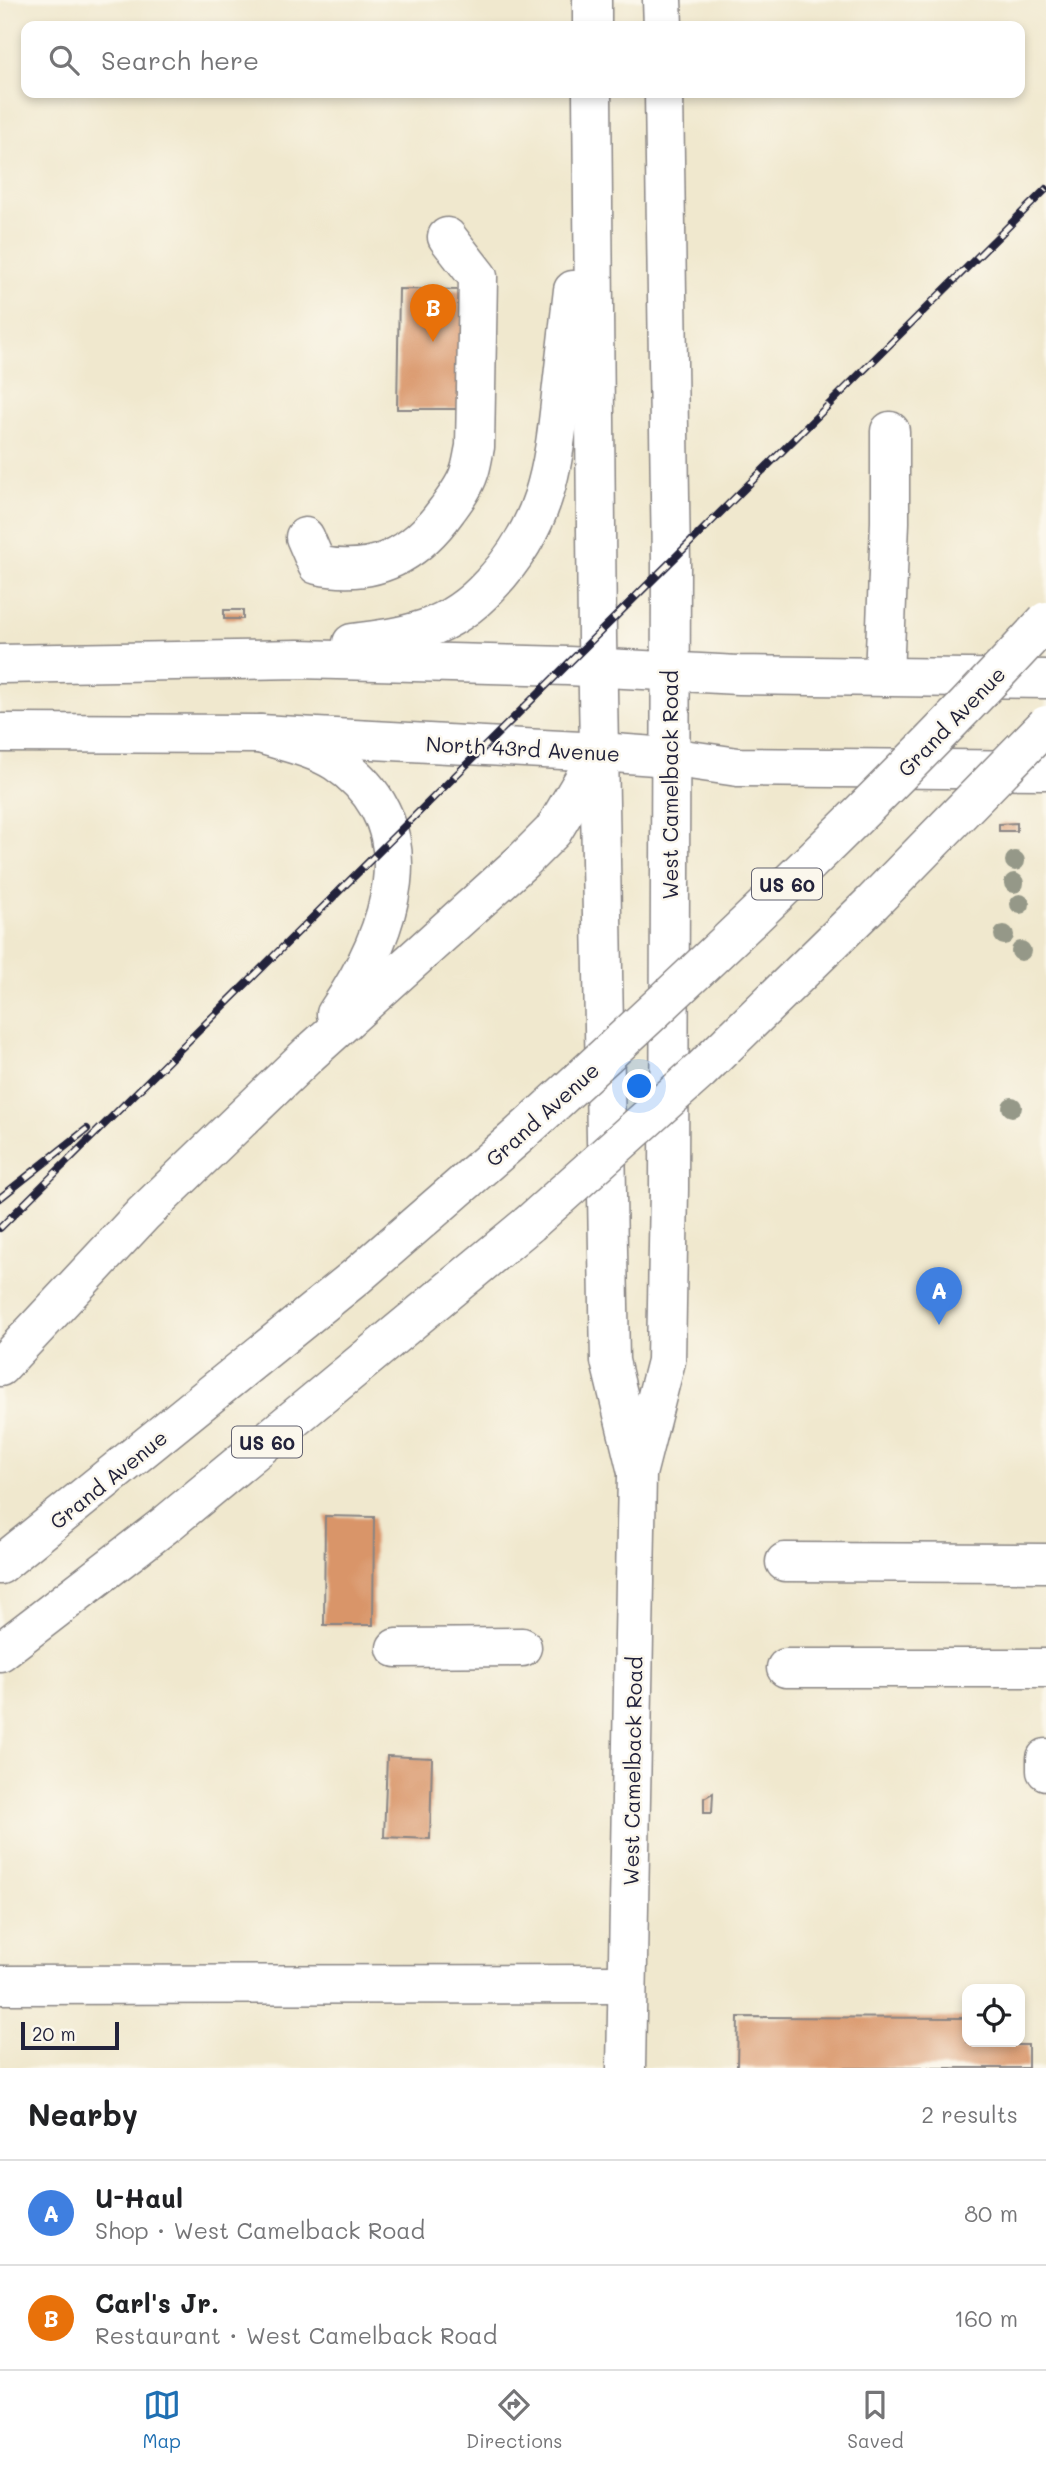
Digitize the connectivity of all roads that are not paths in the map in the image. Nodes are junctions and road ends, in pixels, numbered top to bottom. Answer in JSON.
{"nodes":[{"id":1,"x":592,"y":0,"type":"edge"},
{"id":2,"x":662,"y":0,"type":"edge"},
{"id":3,"x":592,"y":21,"type":"edge"},
{"id":4,"x":663,"y":21,"type":"edge"},
{"id":5,"x":664,"y":98,"type":"edge"},
{"id":6,"x":592,"y":108,"type":"edge"},
{"id":7,"x":447,"y":237,"type":"dead end"},
{"id":8,"x":890,"y":431,"type":"dead end"},
{"id":9,"x":305,"y":537,"type":"dead end"},
{"id":10,"x":1046,"y":621,"type":"edge"},
{"id":11,"x":299,"y":659,"type":"junction"},
{"id":12,"x":0,"y":664,"type":"edge"},
{"id":13,"x":598,"y":668,"type":"junction"},
{"id":14,"x":670,"y":672,"type":"junction"},
{"id":15,"x":884,"y":677,"type":"junction"},
{"id":16,"x":1046,"y":679,"type":"edge"},
{"id":17,"x":1046,"y":725,"type":"edge"},
{"id":18,"x":0,"y":733,"type":"edge"},
{"id":19,"x":260,"y":734,"type":"junction"},
{"id":20,"x":600,"y":752,"type":"junction"},
{"id":21,"x":669,"y":757,"type":"junction"},
{"id":22,"x":1046,"y":770,"type":"edge"},
{"id":23,"x":309,"y":1054,"type":"junction"},
{"id":24,"x":0,"y":1367,"type":"edge"},
{"id":25,"x":637,"y":1474,"type":"junction"},
{"id":26,"x":785,"y":1562,"type":"dead end"},
{"id":27,"x":1046,"y":1563,"type":"edge"},
{"id":28,"x":0,"y":1565,"type":"edge"},
{"id":29,"x":522,"y":1647,"type":"dead end"},
{"id":30,"x":396,"y":1648,"type":"dead end"},
{"id":31,"x":0,"y":1652,"type":"edge"},
{"id":32,"x":786,"y":1668,"type":"dead end"},
{"id":33,"x":1046,"y":1668,"type":"edge"},
{"id":34,"x":1046,"y":1758,"type":"edge"},
{"id":35,"x":1046,"y":1771,"type":"edge"},
{"id":36,"x":627,"y":1984,"type":"junction"},
{"id":37,"x":0,"y":1985,"type":"edge"},
{"id":38,"x":626,"y":2068,"type":"edge"}],
"edges":[{"from":1,"to":3,"type":"main road"},
{"from":2,"to":4,"type":"main road"},
{"from":5,"to":14,"type":"main road","name":"West Camelback Road"},
{"from":6,"to":11,"type":"main road"},
{"from":6,"to":13,"type":"main road","name":"West Camelback Road"},
{"from":7,"to":9,"type":"main road"},
{"from":8,"to":15,"type":"main road"},
{"from":10,"to":28,"type":"main road","name":"Grand Avenue","number":"US 60","bridge":true},
{"from":11,"to":12,"type":"main road"},
{"from":11,"to":13,"type":"main road"},
{"from":13,"to":14,"type":"main road"},
{"from":13,"to":20,"type":"main road","name":"West Camelback Road"},
{"from":14,"to":15,"type":"main road"},
{"from":14,"to":21,"type":"main road","name":"West Camelback Road"},
{"from":15,"to":16,"type":"main road"},
{"from":17,"to":31,"type":"main road","number":"US 60","bridge":true},
{"from":18,"to":19,"type":"main road","name":"North 43rd Avenue"},
{"from":19,"to":20,"type":"main road","name":"North 43rd Avenue"},
{"from":19,"to":23,"type":"main road"},
{"from":20,"to":21,"type":"main road","name":"North 43rd Avenue"},
{"from":20,"to":23,"type":"main road"},
{"from":20,"to":25,"type":"main road","name":"West Camelback Road"},
{"from":21,"to":22,"type":"main road","name":"North 43rd Avenue"},
{"from":21,"to":25,"type":"main road","name":"West Camelback Road"},
{"from":23,"to":24,"type":"main road"},
{"from":25,"to":36,"type":"main road","name":"West Camelback Road"},
{"from":26,"to":27,"type":"main road"},
{"from":29,"to":30,"type":"main road"},
{"from":32,"to":33,"type":"main road"},
{"from":34,"to":35,"type":"main road"},
{"from":36,"to":37,"type":"main road"},
{"from":36,"to":38,"type":"main road","name":"West Camelback Road"}]}
